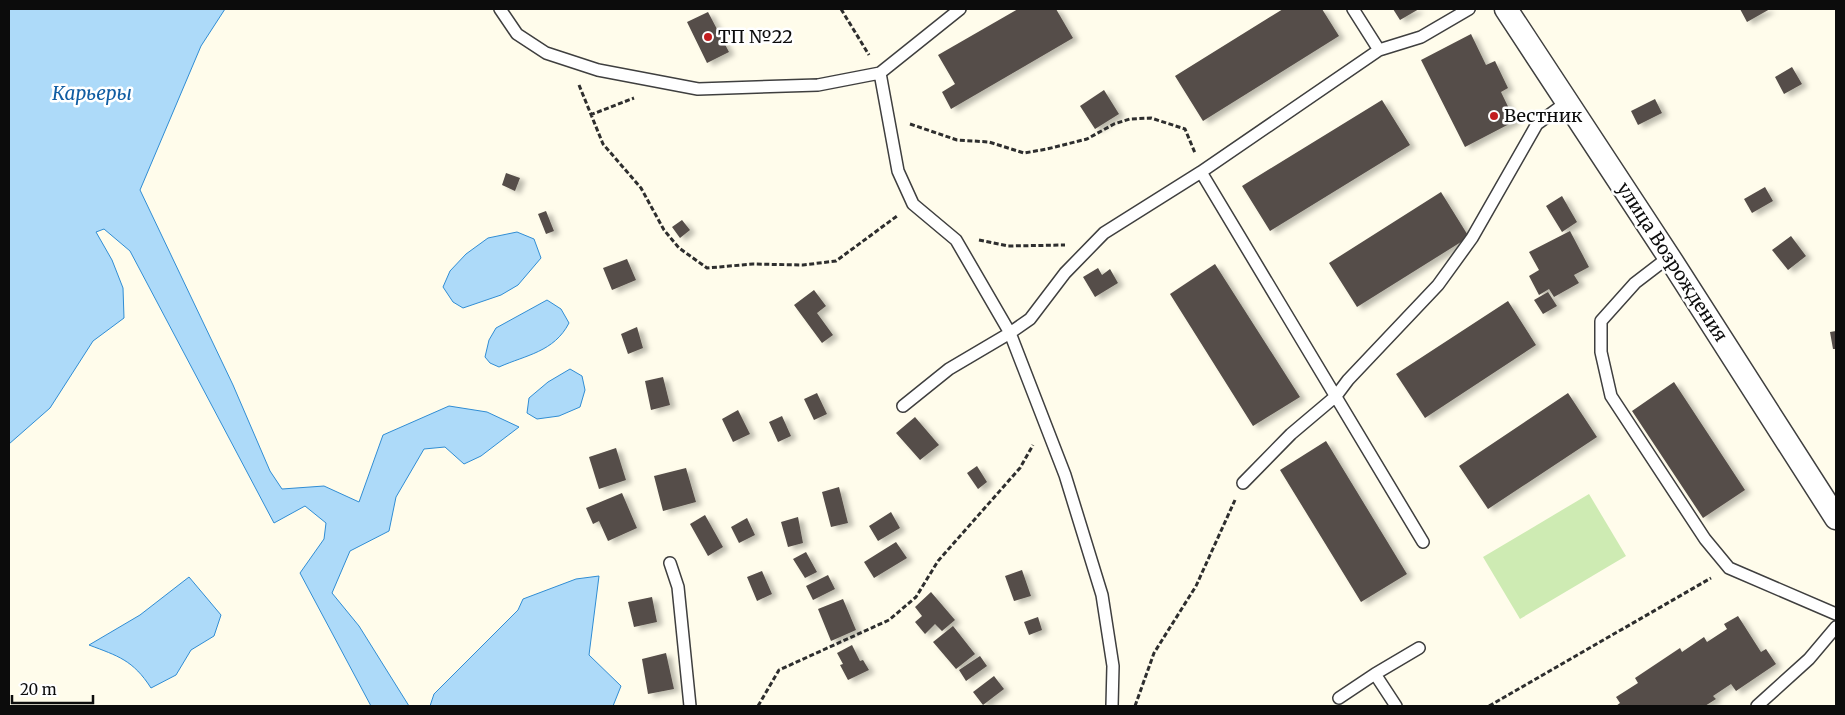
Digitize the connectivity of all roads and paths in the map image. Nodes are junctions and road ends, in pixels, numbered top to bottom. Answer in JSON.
{"nodes":[{"id":1,"x":500,"y":9,"type":"edge"},
{"id":2,"x":841,"y":9,"type":"edge"},
{"id":3,"x":960,"y":9,"type":"edge"},
{"id":4,"x":1353,"y":9,"type":"edge"},
{"id":5,"x":1470,"y":9,"type":"edge"},
{"id":6,"x":1506,"y":9,"type":"edge"},
{"id":7,"x":1379,"y":50,"type":"junction"},
{"id":8,"x":569,"y":61,"type":"junction"},
{"id":9,"x":880,"y":73,"type":"junction"},
{"id":10,"x":636,"y":98,"type":"dead end"},
{"id":11,"x":1568,"y":102,"type":"junction"},
{"id":12,"x":590,"y":115,"type":"junction"},
{"id":13,"x":888,"y":116,"type":"junction"},
{"id":14,"x":1202,"y":172,"type":"junction"},
{"id":15,"x":913,"y":204,"type":"junction"},
{"id":16,"x":956,"y":240,"type":"junction"},
{"id":17,"x":1093,"y":245,"type":"junction"},
{"id":18,"x":1669,"y":257,"type":"junction"},
{"id":19,"x":1010,"y":333,"type":"junction"},
{"id":20,"x":1336,"y":396,"type":"junction"},
{"id":21,"x":903,"y":406,"type":"dead end"},
{"id":22,"x":1044,"y":422,"type":"junction"},
{"id":23,"x":1243,"y":483,"type":"joint"},
{"id":24,"x":1836,"y":518,"type":"edge"},
{"id":25,"x":1423,"y":542,"type":"dead end"},
{"id":26,"x":670,"y":563,"type":"dead end"},
{"id":27,"x":1729,"y":568,"type":"junction"},
{"id":28,"x":1836,"y":614,"type":"edge"},
{"id":29,"x":1836,"y":626,"type":"edge"},
{"id":30,"x":1419,"y":648,"type":"dead end"},
{"id":31,"x":1376,"y":674,"type":"junction"},
{"id":32,"x":1339,"y":698,"type":"dead end"},
{"id":33,"x":690,"y":706,"type":"edge"},
{"id":34,"x":758,"y":706,"type":"edge"},
{"id":35,"x":1112,"y":706,"type":"edge"},
{"id":36,"x":1134,"y":706,"type":"edge"},
{"id":37,"x":1396,"y":706,"type":"edge"},
{"id":38,"x":1489,"y":706,"type":"edge"},
{"id":39,"x":1757,"y":706,"type":"edge"}],
"edges":[{"from":1,"to":8,"type":"lane"},
{"from":2,"to":9,"type":"path"},
{"from":3,"to":9,"type":"lane"},
{"from":4,"to":7,"type":"lane"},
{"from":5,"to":7,"type":"lane"},
{"from":6,"to":11,"type":"street","name":"улица Возрождения"},
{"from":7,"to":14,"type":"lane"},
{"from":8,"to":9,"type":"lane"},
{"from":8,"to":12,"type":"path"},
{"from":9,"to":13,"type":"lane"},
{"from":10,"to":12,"type":"path"},
{"from":11,"to":18,"type":"street","name":"улица Возрождения"},
{"from":11,"to":20,"type":"lane"},
{"from":12,"to":15,"type":"path"},
{"from":13,"to":14,"type":"path"},
{"from":13,"to":15,"type":"lane"},
{"from":14,"to":17,"type":"lane"},
{"from":14,"to":20,"type":"lane"},
{"from":15,"to":16,"type":"lane"},
{"from":16,"to":17,"type":"path"},
{"from":16,"to":19,"type":"lane"},
{"from":17,"to":19,"type":"lane"},
{"from":18,"to":24,"type":"street","name":"улица Возрождения"},
{"from":18,"to":27,"type":"lane"},
{"from":19,"to":21,"type":"lane"},
{"from":19,"to":22,"type":"lane"},
{"from":20,"to":23,"type":"lane"},
{"from":20,"to":25,"type":"lane"},
{"from":22,"to":34,"type":"path"},
{"from":22,"to":35,"type":"lane"},
{"from":23,"to":36,"type":"path"},
{"from":26,"to":33,"type":"lane"},
{"from":27,"to":28,"type":"lane"},
{"from":27,"to":38,"type":"path"},
{"from":29,"to":39,"type":"lane"},
{"from":30,"to":31,"type":"lane"},
{"from":31,"to":32,"type":"lane"},
{"from":31,"to":37,"type":"lane"}]}
